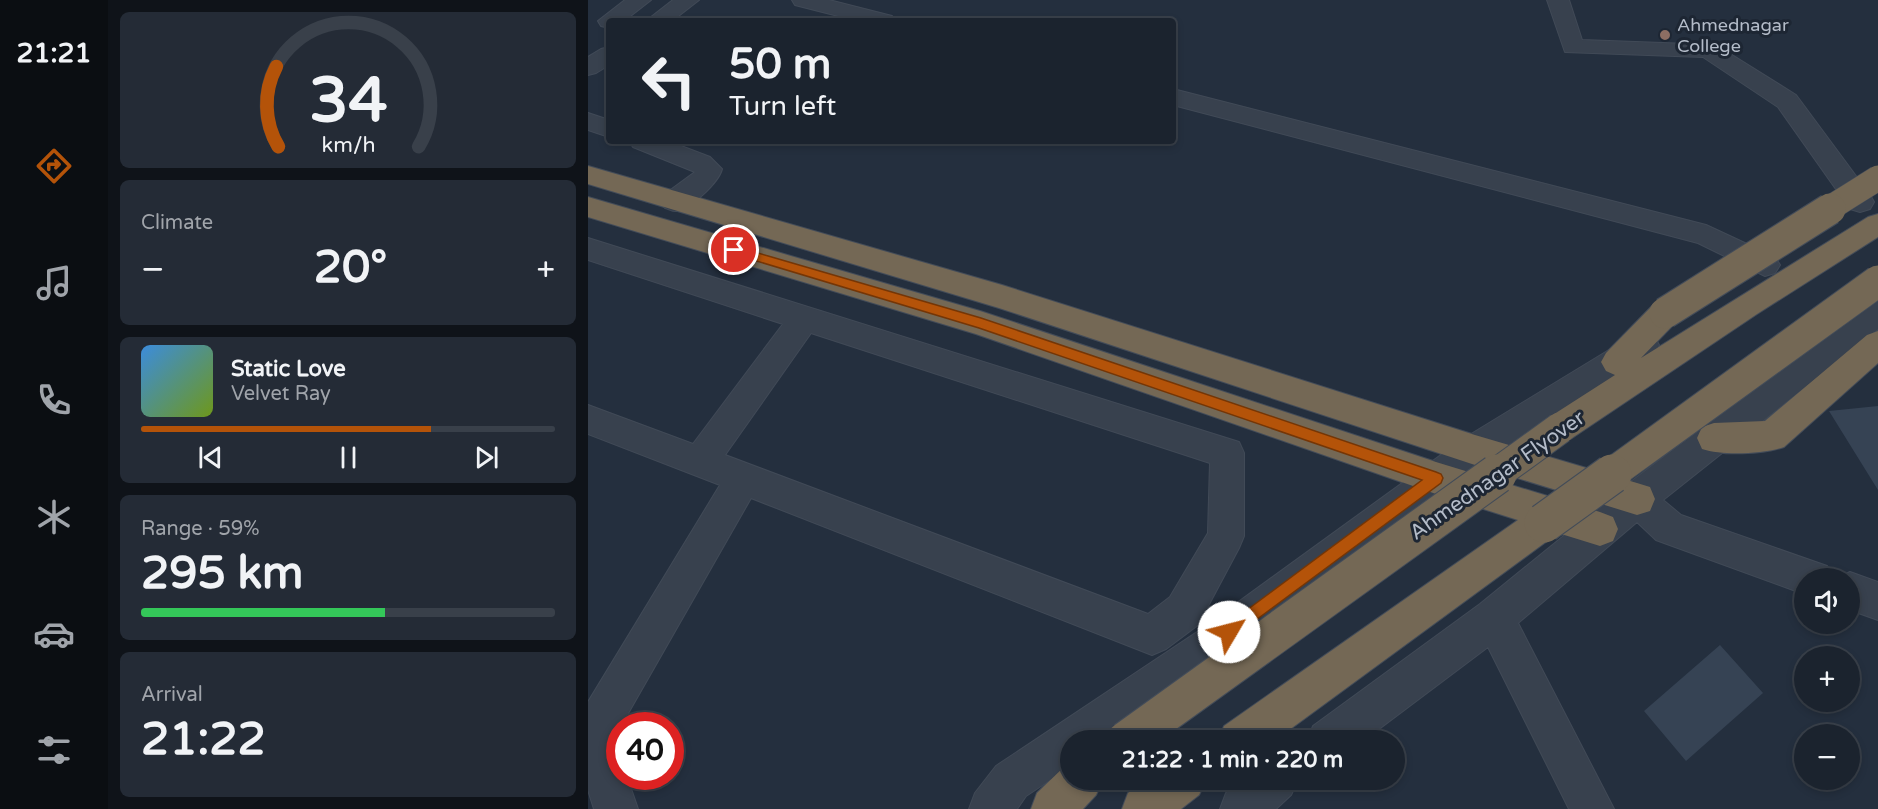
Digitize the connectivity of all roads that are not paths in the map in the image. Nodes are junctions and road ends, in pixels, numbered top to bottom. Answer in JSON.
{"nodes":[{"id":1,"x":640,"y":0,"type":"edge"},
{"id":2,"x":688,"y":0,"type":"edge"},
{"id":3,"x":803,"y":0,"type":"edge"},
{"id":4,"x":1558,"y":0,"type":"edge"},
{"id":5,"x":613,"y":18,"type":"edge"},
{"id":6,"x":661,"y":18,"type":"edge"},
{"id":7,"x":872,"y":18,"type":"edge"},
{"id":8,"x":606,"y":23,"type":"edge"},
{"id":9,"x":588,"y":35,"type":"edge"},
{"id":10,"x":606,"y":56,"type":"edge"},
{"id":11,"x":588,"y":68,"type":"edge"},
{"id":12,"x":1176,"y":98,"type":"edge"},
{"id":13,"x":588,"y":121,"type":"edge"},
{"id":14,"x":606,"y":128,"type":"edge"},
{"id":15,"x":650,"y":144,"type":"edge"},
{"id":16,"x":588,"y":175,"type":"edge"},
{"id":17,"x":1873,"y":199,"type":"edge"},
{"id":18,"x":675,"y":201,"type":"junction"},
{"id":19,"x":588,"y":207,"type":"edge"},
{"id":20,"x":588,"y":249,"type":"edge"},
{"id":21,"x":1765,"y":265,"type":"junction"},
{"id":22,"x":1878,"y":280,"type":"edge"},
{"id":23,"x":1878,"y":312,"type":"edge"},
{"id":24,"x":805,"y":318,"type":"junction"},
{"id":25,"x":1878,"y":344,"type":"edge"},
{"id":26,"x":1617,"y":362,"type":"junction"},
{"id":27,"x":588,"y":419,"type":"edge"},
{"id":28,"x":1714,"y":438,"type":"junction"},
{"id":29,"x":1475,"y":450,"type":"junction"},
{"id":30,"x":700,"y":462,"type":"junction"},
{"id":31,"x":1436,"y":478,"type":"junction"},
{"id":32,"x":743,"y":479,"type":"junction"},
{"id":33,"x":1637,"y":499,"type":"junction"},
{"id":34,"x":1669,"y":528,"type":"junction"},
{"id":35,"x":1600,"y":529,"type":"junction"},
{"id":36,"x":1794,"y":572,"type":"edge"},
{"id":37,"x":1860,"y":595,"type":"edge"},
{"id":38,"x":1878,"y":602,"type":"edge"},
{"id":39,"x":1494,"y":618,"type":"junction"},
{"id":40,"x":1141,"y":730,"type":"edge"},
{"id":41,"x":1254,"y":730,"type":"edge"},
{"id":42,"x":1343,"y":730,"type":"edge"},
{"id":43,"x":589,"y":736,"type":"edge"},
{"id":44,"x":1071,"y":790,"type":"edge"},
{"id":45,"x":1170,"y":790,"type":"edge"},
{"id":46,"x":1264,"y":790,"type":"edge"},
{"id":47,"x":616,"y":809,"type":"edge"},
{"id":48,"x":991,"y":809,"type":"edge"},
{"id":49,"x":1053,"y":809,"type":"edge"},
{"id":50,"x":1144,"y":809,"type":"edge"},
{"id":51,"x":1242,"y":809,"type":"edge"},
{"id":52,"x":1592,"y":809,"type":"edge"}],
"edges":[{"from":1,"to":5,"type":"street"},
{"from":2,"to":6,"type":"street"},
{"from":3,"to":7,"type":"street"},
{"from":4,"to":17,"type":"street"},
{"from":8,"to":9,"type":"street"},
{"from":10,"to":11,"type":"street"},
{"from":12,"to":21,"type":"street"},
{"from":13,"to":14,"type":"street"},
{"from":15,"to":18,"type":"street"},
{"from":16,"to":18,"type":"highway"},
{"from":17,"to":21,"type":"street"},
{"from":17,"to":26,"type":"highway","bridge":true},
{"from":17,"to":40,"type":"highway","name":"Ahmednagar Flyover","bridge":true},
{"from":18,"to":29,"type":"highway"},
{"from":19,"to":31,"type":"highway"},
{"from":20,"to":24,"type":"street"},
{"from":21,"to":26,"type":"street"},
{"from":22,"to":41,"type":"highway","bridge":true},
{"from":23,"to":28,"type":"street"},
{"from":24,"to":30,"type":"street"},
{"from":24,"to":32,"type":"street"},
{"from":25,"to":28,"type":"highway"},
{"from":26,"to":29,"type":"street"},
{"from":27,"to":30,"type":"street"},
{"from":28,"to":33,"type":"street"},
{"from":29,"to":31,"type":"street"},
{"from":29,"to":33,"type":"highway"},
{"from":30,"to":32,"type":"street"},
{"from":31,"to":35,"type":"highway"},
{"from":31,"to":48,"type":"street"},
{"from":32,"to":43,"type":"street"},
{"from":33,"to":34,"type":"street"},
{"from":33,"to":35,"type":"street"},
{"from":34,"to":35,"type":"street"},
{"from":34,"to":36,"type":"street"},
{"from":35,"to":39,"type":"street"},
{"from":37,"to":38,"type":"street"},
{"from":39,"to":42,"type":"street"},
{"from":39,"to":52,"type":"street"},
{"from":43,"to":47,"type":"street"},
{"from":44,"to":49,"type":"highway"},
{"from":45,"to":50,"type":"highway"},
{"from":46,"to":51,"type":"street"}]}
